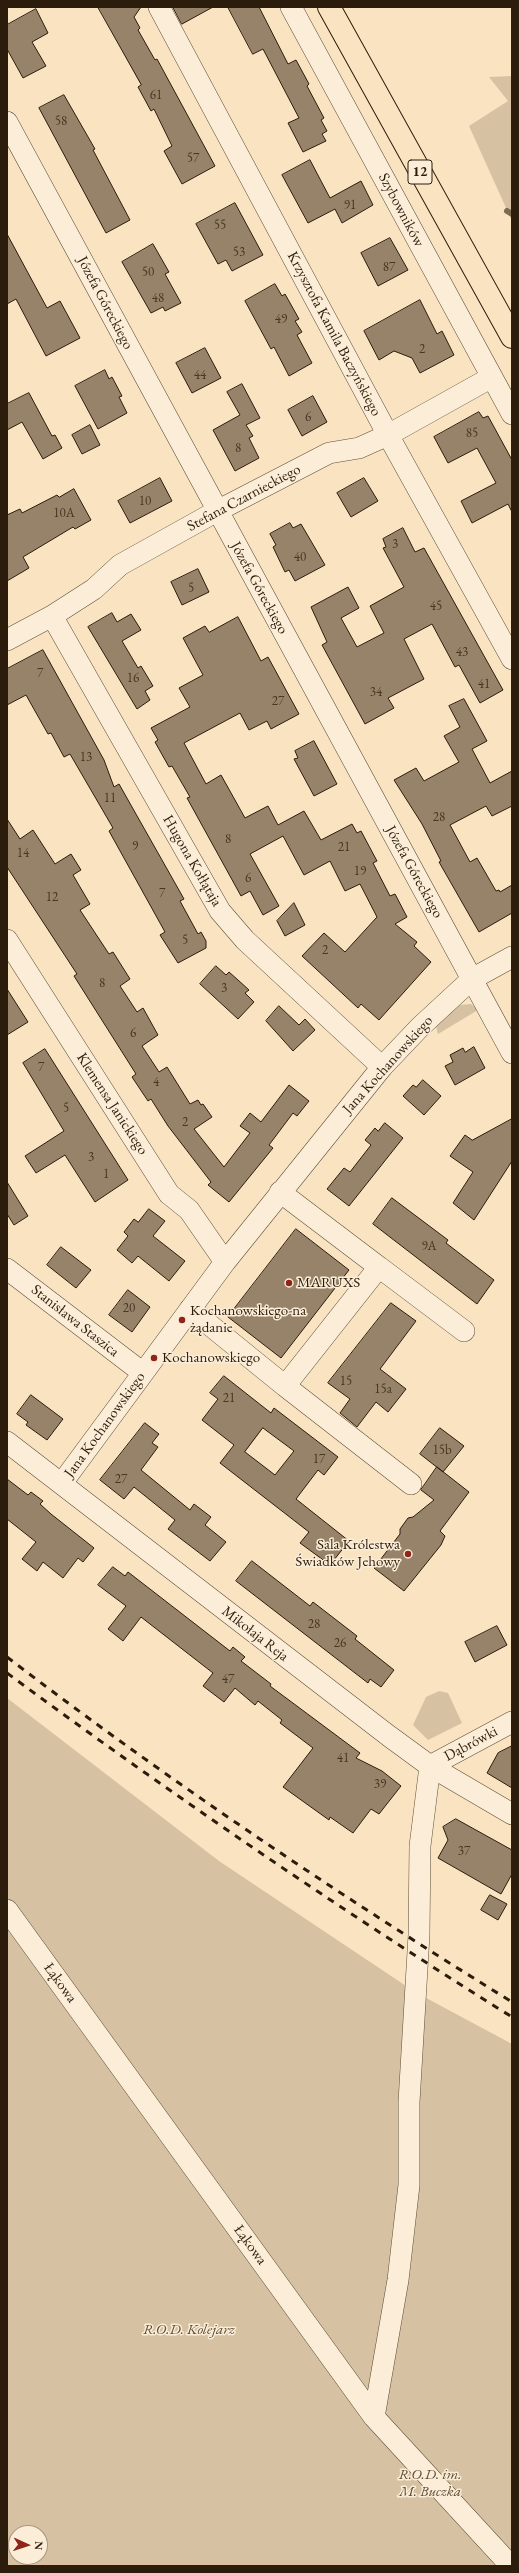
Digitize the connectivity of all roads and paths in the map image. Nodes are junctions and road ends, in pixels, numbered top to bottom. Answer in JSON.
{"nodes":[{"id":1,"x":158,"y":7,"type":"edge"},
{"id":2,"x":291,"y":7,"type":"edge"},
{"id":3,"x":329,"y":7,"type":"edge"},
{"id":4,"x":7,"y":122,"type":"edge"},
{"id":5,"x":512,"y":337,"type":"edge"},
{"id":6,"x":492,"y":377,"type":"junction"},
{"id":7,"x":512,"y":414,"type":"edge"},
{"id":8,"x":388,"y":435,"type":"junction"},
{"id":9,"x":217,"y":511,"type":"junction"},
{"id":10,"x":52,"y":616,"type":"junction"},
{"id":11,"x":7,"y":640,"type":"edge"},
{"id":12,"x":512,"y":659,"type":"edge"},
{"id":13,"x":7,"y":940,"type":"edge"},
{"id":14,"x":512,"y":957,"type":"edge"},
{"id":15,"x":472,"y":979,"type":"junction"},
{"id":16,"x":512,"y":1053,"type":"edge"},
{"id":17,"x":382,"y":1067,"type":"junction"},
{"id":18,"x":280,"y":1192,"type":"junction"},
{"id":19,"x":225,"y":1262,"type":"junction"},
{"id":20,"x":379,"y":1267,"type":"junction"},
{"id":21,"x":7,"y":1269,"type":"edge"},
{"id":22,"x":190,"y":1309,"type":"junction"},
{"id":23,"x":464,"y":1331,"type":"dead end"},
{"id":24,"x":143,"y":1373,"type":"junction"},
{"id":25,"x":285,"y":1386,"type":"junction"},
{"id":26,"x":7,"y":1442,"type":"edge"},
{"id":27,"x":62,"y":1484,"type":"junction"},
{"id":28,"x":411,"y":1484,"type":"dead end"},
{"id":29,"x":512,"y":1722,"type":"edge"},
{"id":30,"x":430,"y":1766,"type":"junction"},
{"id":31,"x":512,"y":1814,"type":"edge"},
{"id":32,"x":7,"y":1910,"type":"edge"},
{"id":33,"x":374,"y":2417,"type":"junction"},
{"id":34,"x":511,"y":2566,"type":"edge"}],
"edges":[{"from":1,"to":8,"type":"street","name":"Krzysztofa Kamila Baczyńskiego"},
{"from":2,"to":6,"type":"street","name":"Szybowników"},
{"from":3,"to":5,"type":"main road","number":"12"},
{"from":4,"to":9,"type":"street","name":"Józefa Góreckiego"},
{"from":6,"to":7,"type":"street","name":"Szybowników"},
{"from":6,"to":8,"type":"street","name":"Stefana Czarnieckiego"},
{"from":8,"to":9,"type":"street","name":"Stefana Czarnieckiego"},
{"from":8,"to":12,"type":"street","name":"Krzysztofa Kamila Baczyńskiego"},
{"from":9,"to":10,"type":"street","name":"Stefana Czarnieckiego"},
{"from":9,"to":15,"type":"street","name":"Józefa Góreckiego"},
{"from":10,"to":11,"type":"street","name":"Stefana Czarnieckiego"},
{"from":10,"to":17,"type":"street","name":"Hugona Kołłątaja"},
{"from":13,"to":19,"type":"street","name":"Klemensa Janickiego"},
{"from":14,"to":15,"type":"street","name":"Jana Kochanowskiego"},
{"from":15,"to":16,"type":"street","name":"Józefa Góreckiego"},
{"from":15,"to":17,"type":"street","name":"Jana Kochanowskiego"},
{"from":17,"to":18,"type":"street","name":"Jana Kochanowskiego"},
{"from":18,"to":19,"type":"street","name":"Jana Kochanowskiego"},
{"from":18,"to":20,"type":"street"},
{"from":19,"to":22,"type":"street","name":"Jana Kochanowskiego"},
{"from":20,"to":23,"type":"street"},
{"from":20,"to":25,"type":"street"},
{"from":21,"to":24,"type":"street","name":"Stanisława Staszica"},
{"from":22,"to":24,"type":"street","name":"Jana Kochanowskiego"},
{"from":22,"to":25,"type":"street"},
{"from":24,"to":27,"type":"street","name":"Jana Kochanowskiego"},
{"from":25,"to":28,"type":"street"},
{"from":26,"to":27,"type":"street","name":"Mikołaja Reja"},
{"from":27,"to":30,"type":"street","name":"Mikołaja Reja"},
{"from":29,"to":30,"type":"street","name":"Dąbrówki"},
{"from":30,"to":31,"type":"street","name":"Mikołaja Reja"},
{"from":30,"to":33,"type":"street"},
{"from":32,"to":33,"type":"street","name":"Łąkowa"},
{"from":33,"to":34,"type":"street","name":"Łąkowa"}]}
